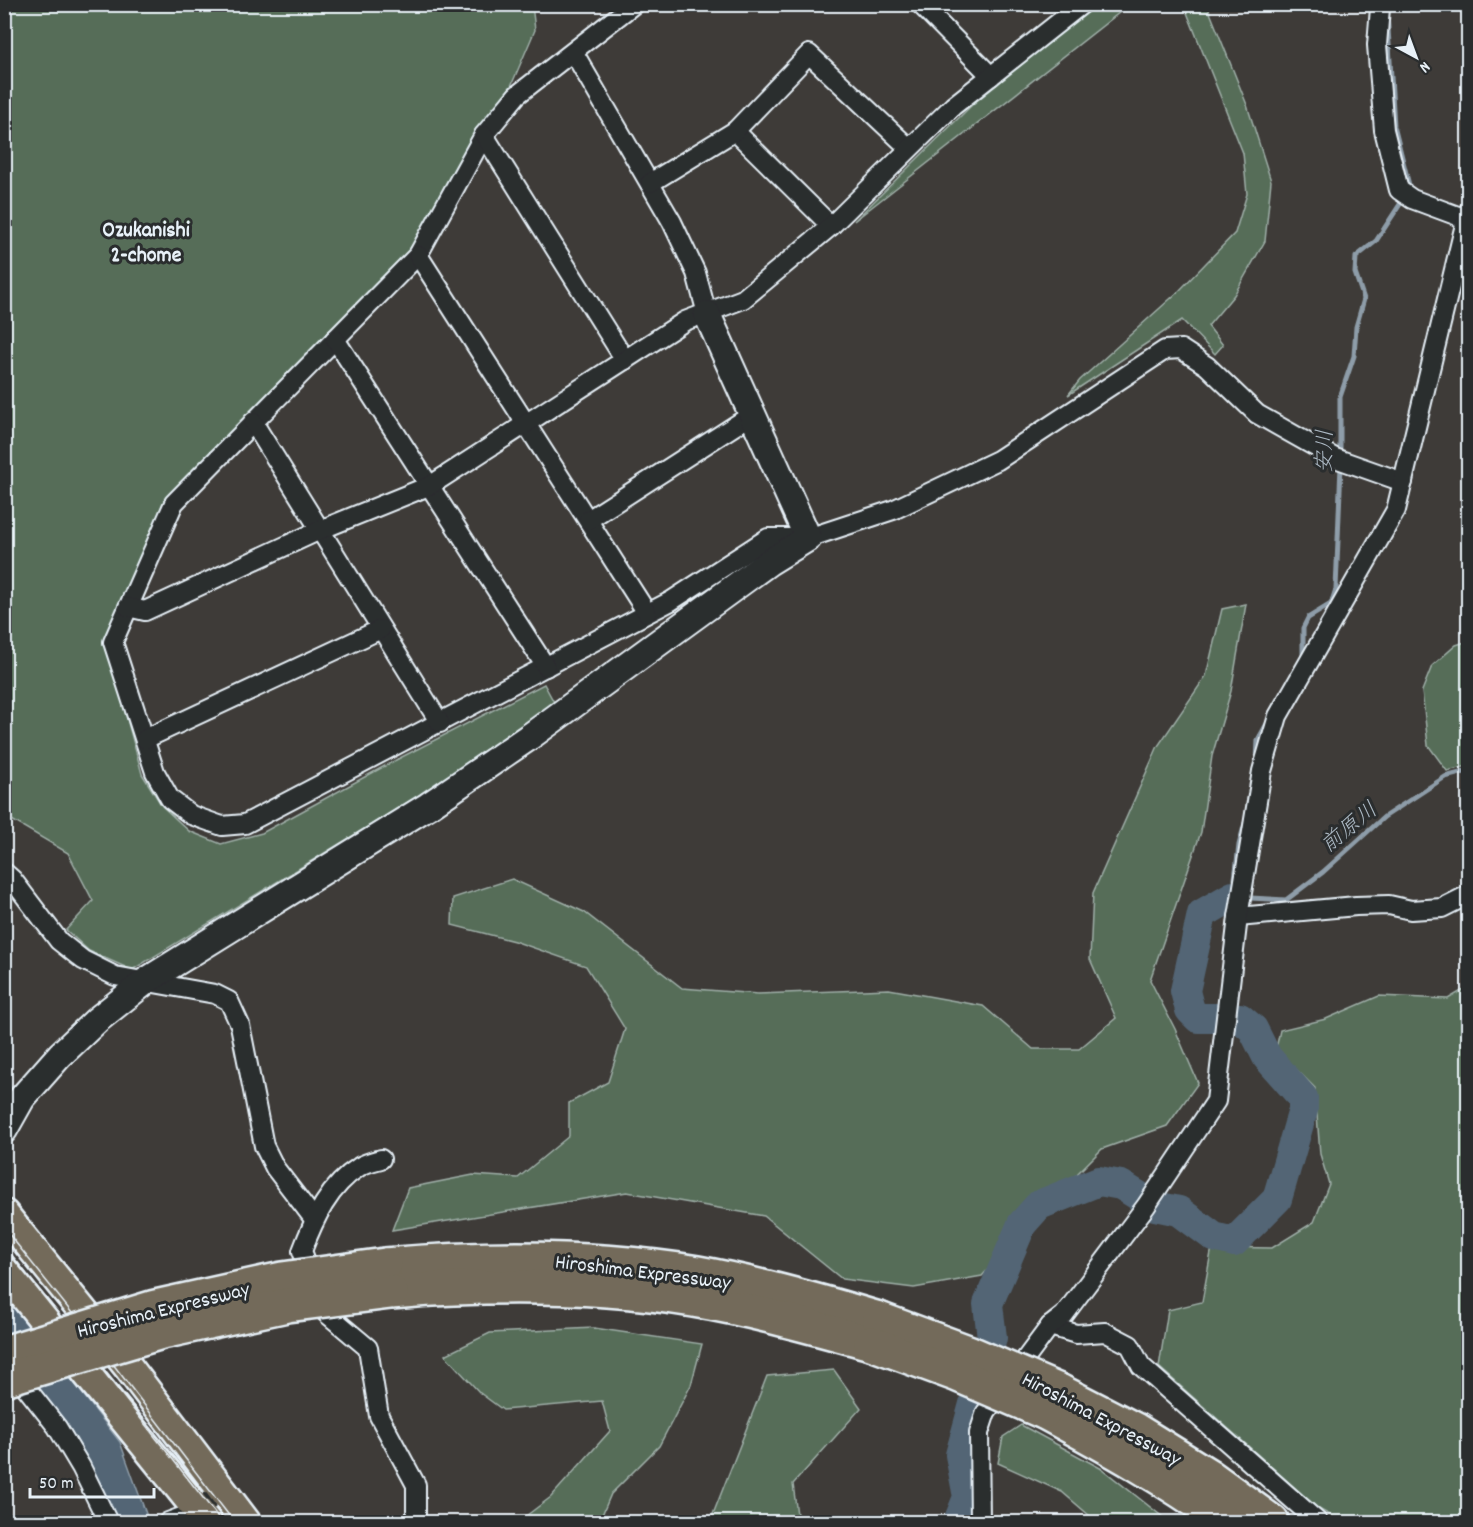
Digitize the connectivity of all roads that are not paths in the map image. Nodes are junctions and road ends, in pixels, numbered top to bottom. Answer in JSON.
{"nodes":[{"id":1,"x":634,"y":4,"type":"edge"},
{"id":2,"x":920,"y":4,"type":"edge"},
{"id":3,"x":1382,"y":6,"type":"edge"},
{"id":4,"x":1070,"y":8,"type":"edge"},
{"id":5,"x":574,"y":53,"type":"junction"},
{"id":6,"x":991,"y":76,"type":"junction"},
{"id":7,"x":735,"y":130,"type":"junction"},
{"id":8,"x":484,"y":135,"type":"junction"},
{"id":9,"x":909,"y":148,"type":"junction"},
{"id":10,"x":650,"y":183,"type":"junction"},
{"id":11,"x":1467,"y":215,"type":"edge"},
{"id":12,"x":831,"y":226,"type":"junction"},
{"id":13,"x":418,"y":255,"type":"junction"},
{"id":14,"x":707,"y":314,"type":"junction"},
{"id":15,"x":335,"y":339,"type":"junction"},
{"id":16,"x":625,"y":360,"type":"junction"},
{"id":17,"x":753,"y":414,"type":"junction"},
{"id":18,"x":253,"y":422,"type":"junction"},
{"id":19,"x":526,"y":424,"type":"junction"},
{"id":20,"x":1403,"y":482,"type":"junction"},
{"id":21,"x":430,"y":485,"type":"junction"},
{"id":22,"x":588,"y":520,"type":"junction"},
{"id":23,"x":320,"y":530,"type":"junction"},
{"id":24,"x":808,"y":538,"type":"junction"},
{"id":25,"x":128,"y":607,"type":"junction"},
{"id":26,"x":647,"y":613,"type":"junction"},
{"id":27,"x":381,"y":628,"type":"junction"},
{"id":28,"x":546,"y":667,"type":"junction"},
{"id":29,"x":440,"y":723,"type":"junction"},
{"id":30,"x":145,"y":739,"type":"junction"},
{"id":31,"x":4,"y":872,"type":"edge"},
{"id":32,"x":1468,"y":895,"type":"edge"},
{"id":33,"x":1238,"y":917,"type":"junction"},
{"id":34,"x":146,"y":981,"type":"junction"},
{"id":35,"x":4,"y":1130,"type":"edge"},
{"id":36,"x":381,"y":1159,"type":"dead end"},
{"id":37,"x":4,"y":1214,"type":"edge"},
{"id":38,"x":314,"y":1219,"type":"junction"},
{"id":39,"x":4,"y":1271,"type":"edge"},
{"id":40,"x":388,"y":1278,"type":"junction"},
{"id":41,"x":1050,"y":1326,"type":"junction"},
{"id":42,"x":4,"y":1353,"type":"edge"},
{"id":43,"x":4,"y":1361,"type":"edge"},
{"id":44,"x":4,"y":1379,"type":"edge"},
{"id":45,"x":1051,"y":1401,"type":"junction"},
{"id":46,"x":221,"y":1490,"type":"junction"},
{"id":47,"x":202,"y":1517,"type":"edge"},
{"id":48,"x":108,"y":1522,"type":"edge"},
{"id":49,"x":168,"y":1522,"type":"edge"},
{"id":50,"x":246,"y":1522,"type":"edge"},
{"id":51,"x":416,"y":1522,"type":"edge"},
{"id":52,"x":980,"y":1522,"type":"edge"},
{"id":53,"x":1226,"y":1522,"type":"edge"},
{"id":54,"x":1272,"y":1522,"type":"edge"},
{"id":55,"x":1318,"y":1522,"type":"edge"}],
"edges":[{"from":1,"to":5,"type":"street"},
{"from":2,"to":6,"type":"street"},
{"from":3,"to":11,"type":"street"},
{"from":4,"to":6,"type":"street"},
{"from":5,"to":8,"type":"street"},
{"from":5,"to":10,"type":"street"},
{"from":6,"to":9,"type":"street"},
{"from":7,"to":9,"type":"street"},
{"from":7,"to":10,"type":"street"},
{"from":7,"to":12,"type":"street"},
{"from":8,"to":13,"type":"street"},
{"from":8,"to":16,"type":"street"},
{"from":9,"to":12,"type":"street"},
{"from":10,"to":14,"type":"street"},
{"from":11,"to":20,"type":"street"},
{"from":12,"to":14,"type":"street"},
{"from":13,"to":15,"type":"street"},
{"from":13,"to":19,"type":"street"},
{"from":14,"to":16,"type":"street"},
{"from":14,"to":17,"type":"street"},
{"from":15,"to":18,"type":"street"},
{"from":15,"to":21,"type":"street"},
{"from":16,"to":19,"type":"street"},
{"from":17,"to":22,"type":"street"},
{"from":17,"to":24,"type":"street"},
{"from":18,"to":23,"type":"street"},
{"from":18,"to":25,"type":"street"},
{"from":19,"to":21,"type":"street"},
{"from":19,"to":22,"type":"street"},
{"from":20,"to":24,"type":"street"},
{"from":20,"to":33,"type":"street"},
{"from":21,"to":23,"type":"street"},
{"from":21,"to":28,"type":"street"},
{"from":22,"to":26,"type":"street"},
{"from":23,"to":25,"type":"street"},
{"from":23,"to":27,"type":"street"},
{"from":24,"to":26,"type":"street"},
{"from":24,"to":34,"type":"street"},
{"from":25,"to":30,"type":"street"},
{"from":26,"to":28,"type":"street"},
{"from":27,"to":29,"type":"street"},
{"from":27,"to":30,"type":"street"},
{"from":28,"to":29,"type":"street"},
{"from":29,"to":30,"type":"street"},
{"from":31,"to":34,"type":"street"},
{"from":32,"to":33,"type":"street"},
{"from":33,"to":41,"type":"street"},
{"from":34,"to":35,"type":"street"},
{"from":34,"to":38,"type":"street"},
{"from":36,"to":38,"type":"street"},
{"from":37,"to":46,"type":"main road"},
{"from":38,"to":51,"type":"street"},
{"from":39,"to":47,"type":"main road"},
{"from":40,"to":42,"type":"highway","name":"Hiroshima Expressway","bridge":true},
{"from":40,"to":44,"type":"highway","name":"Hiroshima Expressway","bridge":true},
{"from":40,"to":45,"type":"highway","name":"Hiroshima Expressway","bridge":true},
{"from":41,"to":52,"type":"street"},
{"from":41,"to":55,"type":"street"},
{"from":43,"to":48,"type":"street"},
{"from":45,"to":53,"type":"highway","name":"Hiroshima Expressway"},
{"from":45,"to":54,"type":"highway","name":"Hiroshima Expressway"},
{"from":46,"to":47,"type":"street"},
{"from":46,"to":50,"type":"main road"},
{"from":47,"to":49,"type":"street"}]}
